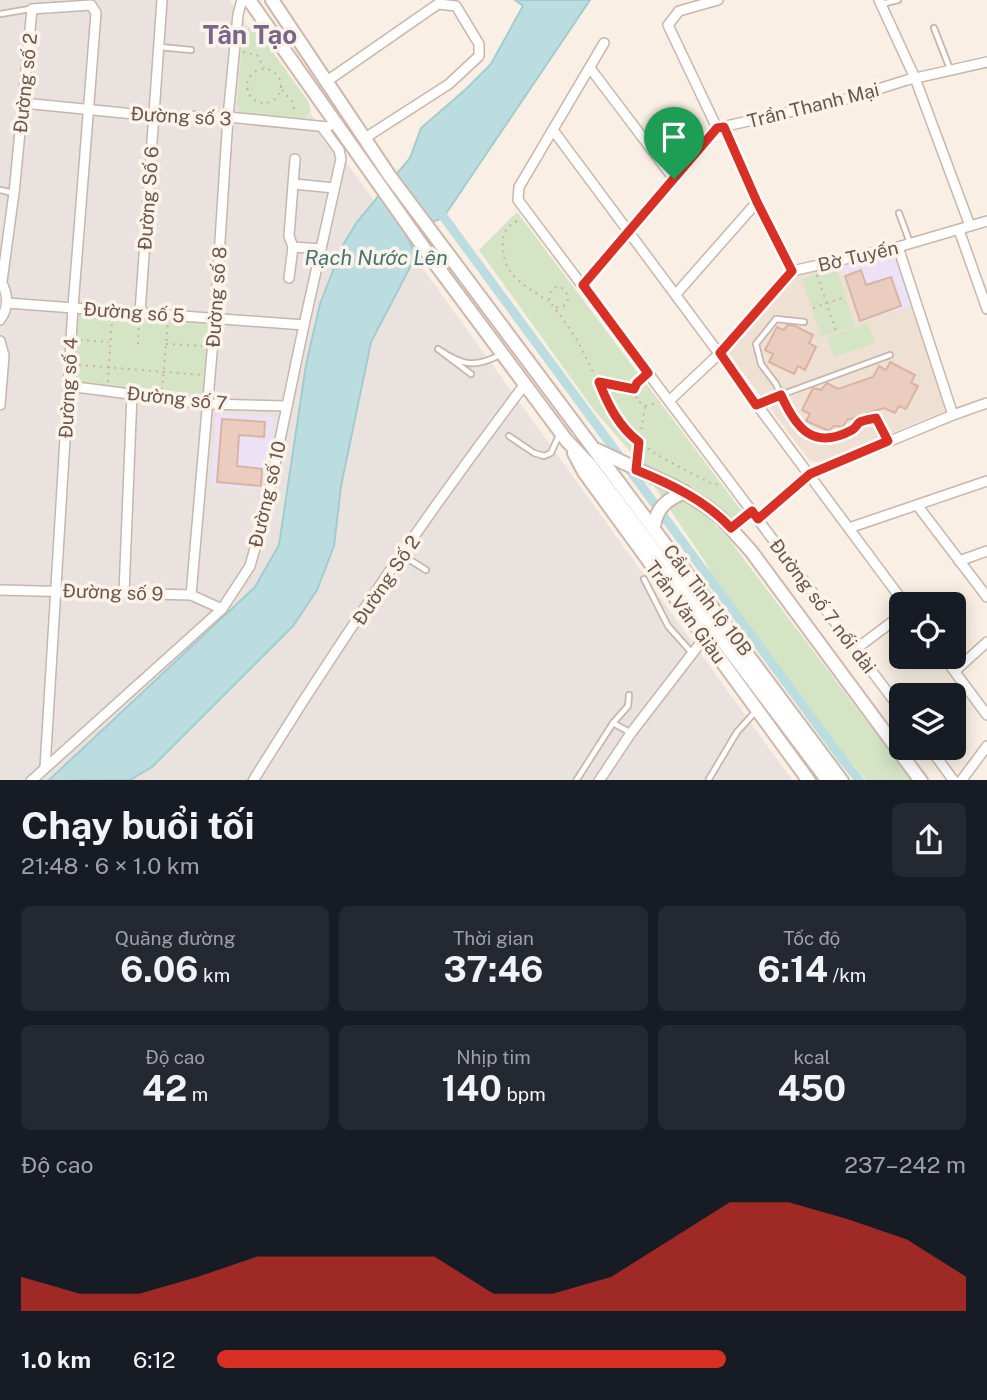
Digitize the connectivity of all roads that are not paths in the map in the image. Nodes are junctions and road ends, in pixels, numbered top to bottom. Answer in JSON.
{"nodes":[{"id":1,"x":162,"y":0,"type":"edge"},
{"id":2,"x":242,"y":0,"type":"edge"},
{"id":3,"x":249,"y":0,"type":"edge"},
{"id":4,"x":272,"y":0,"type":"edge"},
{"id":5,"x":466,"y":0,"type":"edge"},
{"id":6,"x":718,"y":0,"type":"edge"},
{"id":7,"x":898,"y":0,"type":"edge"},
{"id":8,"x":880,"y":2,"type":"edge"},
{"id":9,"x":456,"y":6,"type":"junction"},
{"id":10,"x":33,"y":9,"type":"junction"},
{"id":11,"x":0,"y":13,"type":"edge"},
{"id":12,"x":934,"y":29,"type":"dead end"},
{"id":13,"x":604,"y":43,"type":"dead end"},
{"id":14,"x":159,"y":47,"type":"junction"},
{"id":15,"x":191,"y":50,"type":"dead end"},
{"id":16,"x":987,"y":62,"type":"edge"},
{"id":17,"x":590,"y":68,"type":"junction"},
{"id":18,"x":951,"y":70,"type":"junction"},
{"id":19,"x":915,"y":78,"type":"junction"},
{"id":20,"x":327,"y":81,"type":"junction"},
{"id":21,"x":23,"y":103,"type":"junction"},
{"id":22,"x":89,"y":110,"type":"junction"},
{"id":23,"x":154,"y":116,"type":"junction"},
{"id":24,"x":228,"y":117,"type":"junction"},
{"id":25,"x":322,"y":127,"type":"junction"},
{"id":26,"x":721,"y":127,"type":"junction"},
{"id":27,"x":340,"y":129,"type":"junction"},
{"id":28,"x":553,"y":130,"type":"junction"},
{"id":29,"x":365,"y":138,"type":"junction"},
{"id":30,"x":295,"y":159,"type":"dead end"},
{"id":31,"x":383,"y":178,"type":"junction"},
{"id":32,"x":674,"y":179,"type":"junction"},
{"id":33,"x":294,"y":184,"type":"junction"},
{"id":34,"x":334,"y":188,"type":"junction"},
{"id":35,"x":0,"y":190,"type":"edge"},
{"id":36,"x":13,"y":193,"type":"junction"},
{"id":37,"x":757,"y":202,"type":"junction"},
{"id":38,"x":899,"y":213,"type":"dead end"},
{"id":39,"x":987,"y":221,"type":"edge"},
{"id":40,"x":970,"y":226,"type":"junction"},
{"id":41,"x":959,"y":230,"type":"junction"},
{"id":42,"x":629,"y":232,"type":"junction"},
{"id":43,"x":910,"y":244,"type":"junction"},
{"id":44,"x":293,"y":247,"type":"junction"},
{"id":45,"x":898,"y":247,"type":"junction"},
{"id":46,"x":321,"y":249,"type":"junction"},
{"id":47,"x":792,"y":271,"type":"junction"},
{"id":48,"x":289,"y":278,"type":"dead end"},
{"id":49,"x":1,"y":280,"type":"edge"},
{"id":50,"x":583,"y":285,"type":"junction"},
{"id":51,"x":676,"y":294,"type":"junction"},
{"id":52,"x":7,"y":303,"type":"junction"},
{"id":53,"x":73,"y":307,"type":"junction"},
{"id":54,"x":987,"y":309,"type":"edge"},
{"id":55,"x":140,"y":312,"type":"junction"},
{"id":56,"x":215,"y":318,"type":"junction"},
{"id":57,"x":0,"y":320,"type":"edge"},
{"id":58,"x":804,"y":322,"type":"dead end"},
{"id":59,"x":304,"y":325,"type":"junction"},
{"id":60,"x":0,"y":341,"type":"edge"},
{"id":61,"x":720,"y":353,"type":"junction"},
{"id":62,"x":503,"y":354,"type":"junction"},
{"id":63,"x":890,"y":355,"type":"dead end"},
{"id":64,"x":471,"y":374,"type":"dead end"},
{"id":65,"x":525,"y":384,"type":"junction"},
{"id":66,"x":68,"y":386,"type":"junction"},
{"id":67,"x":132,"y":394,"type":"junction"},
{"id":68,"x":781,"y":395,"type":"junction"},
{"id":69,"x":667,"y":399,"type":"junction"},
{"id":70,"x":987,"y":403,"type":"edge"},
{"id":71,"x":208,"y":404,"type":"junction"},
{"id":72,"x":0,"y":405,"type":"edge"},
{"id":73,"x":756,"y":405,"type":"junction"},
{"id":74,"x":287,"y":406,"type":"junction"},
{"id":75,"x":953,"y":415,"type":"junction"},
{"id":76,"x":564,"y":435,"type":"junction"},
{"id":77,"x":509,"y":436,"type":"dead end"},
{"id":78,"x":888,"y":441,"type":"junction"},
{"id":79,"x":594,"y":449,"type":"junction"},
{"id":80,"x":579,"y":453,"type":"joint"},
{"id":81,"x":810,"y":474,"type":"junction"},
{"id":82,"x":987,"y":481,"type":"edge"},
{"id":83,"x":680,"y":492,"type":"junction"},
{"id":84,"x":917,"y":505,"type":"junction"},
{"id":85,"x":755,"y":515,"type":"junction"},
{"id":86,"x":654,"y":527,"type":"junction"},
{"id":87,"x":731,"y":528,"type":"junction"},
{"id":88,"x":849,"y":528,"type":"junction"},
{"id":89,"x":987,"y":551,"type":"edge"},
{"id":90,"x":402,"y":555,"type":"junction"},
{"id":91,"x":959,"y":561,"type":"junction"},
{"id":92,"x":426,"y":570,"type":"dead end"},
{"id":93,"x":644,"y":579,"type":"dead end"},
{"id":94,"x":0,"y":590,"type":"edge"},
{"id":95,"x":55,"y":591,"type":"junction"},
{"id":96,"x":896,"y":592,"type":"edge"},
{"id":97,"x":124,"y":593,"type":"junction"},
{"id":98,"x":191,"y":595,"type":"junction"},
{"id":99,"x":987,"y":597,"type":"edge"},
{"id":100,"x":222,"y":609,"type":"junction"},
{"id":101,"x":889,"y":624,"type":"edge"},
{"id":102,"x":705,"y":637,"type":"junction"},
{"id":103,"x":987,"y":642,"type":"edge"},
{"id":104,"x":856,"y":649,"type":"junction"},
{"id":105,"x":692,"y":653,"type":"junction"},
{"id":106,"x":955,"y":671,"type":"joint"},
{"id":107,"x":889,"y":694,"type":"edge"},
{"id":108,"x":629,"y":695,"type":"dead end"},
{"id":109,"x":757,"y":711,"type":"junction"},
{"id":110,"x":987,"y":715,"type":"edge"},
{"id":111,"x":613,"y":723,"type":"junction"},
{"id":112,"x":631,"y":733,"type":"junction"},
{"id":113,"x":987,"y":746,"type":"edge"},
{"id":114,"x":939,"y":760,"type":"edge"},
{"id":115,"x":45,"y":768,"type":"junction"},
{"id":116,"x":709,"y":779,"type":"dead end"},
{"id":117,"x":31,"y":780,"type":"edge"},
{"id":118,"x":253,"y":780,"type":"edge"},
{"id":119,"x":576,"y":780,"type":"edge"},
{"id":120,"x":598,"y":780,"type":"edge"},
{"id":121,"x":809,"y":780,"type":"edge"},
{"id":122,"x":828,"y":780,"type":"edge"},
{"id":123,"x":842,"y":780,"type":"edge"},
{"id":124,"x":921,"y":780,"type":"edge"},
{"id":125,"x":954,"y":780,"type":"edge"},
{"id":126,"x":961,"y":780,"type":"edge"}],
"edges":[{"from":1,"to":14,"type":"street","name":"Đường Số 6"},
{"from":2,"to":24,"type":"street","name":"Đường số 8"},
{"from":3,"to":27,"type":"main road"},
{"from":4,"to":20,"type":"main road"},
{"from":5,"to":9,"type":"street"},
{"from":6,"to":26,"type":"street"},
{"from":7,"to":8,"type":"lane"},
{"from":8,"to":19,"type":"street"},
{"from":9,"to":20,"type":"street"},
{"from":9,"to":29,"type":"street"},
{"from":10,"to":11,"type":"lane"},
{"from":10,"to":21,"type":"street","name":"Đường số 2"},
{"from":10,"to":22,"type":"street","name":"Đường số 4"},
{"from":12,"to":18,"type":"lane"},
{"from":13,"to":17,"type":"street"},
{"from":14,"to":15,"type":"lane"},
{"from":14,"to":23,"type":"street","name":"Đường Số 6"},
{"from":16,"to":18,"type":"street","name":"Trần Thanh Mại"},
{"from":17,"to":28,"type":"street"},
{"from":17,"to":32,"type":"street"},
{"from":18,"to":19,"type":"street","name":"Trần Thanh Mại"},
{"from":19,"to":26,"type":"street","name":"Trần Thanh Mại"},
{"from":19,"to":40,"type":"street"},
{"from":20,"to":29,"type":"main road"},
{"from":21,"to":22,"type":"street","name":"Đường số 3"},
{"from":21,"to":36,"type":"street","name":"Đường số 2"},
{"from":22,"to":23,"type":"street","name":"Đường số 3"},
{"from":22,"to":53,"type":"street","name":"Đường số 4"},
{"from":23,"to":24,"type":"street","name":"Đường số 3"},
{"from":23,"to":55,"type":"street","name":"Đường Số 6"},
{"from":24,"to":25,"type":"street","name":"Đường số 3"},
{"from":24,"to":56,"type":"street","name":"Đường số 8"},
{"from":25,"to":27,"type":"street","name":"Đường số 3"},
{"from":25,"to":34,"type":"street","name":"Đường số 10"},
{"from":26,"to":32,"type":"street"},
{"from":26,"to":37,"type":"lane"},
{"from":27,"to":31,"type":"main road"},
{"from":28,"to":42,"type":"street"},
{"from":28,"to":50,"type":"street","name":"Đường số 7 nối dài"},
{"from":29,"to":31,"type":"main road"},
{"from":30,"to":33,"type":"street"},
{"from":31,"to":62,"type":"main road","name":"Trần Văn Giàu"},
{"from":31,"to":79,"type":"main road","name":"Cầu Tỉnh lộ 10B"},
{"from":32,"to":42,"type":"street"},
{"from":33,"to":34,"type":"street"},
{"from":33,"to":44,"type":"street"},
{"from":34,"to":46,"type":"street","name":"Đường số 10"},
{"from":35,"to":36,"type":"lane"},
{"from":36,"to":49,"type":"street","name":"Đường số 2"},
{"from":37,"to":47,"type":"lane"},
{"from":37,"to":51,"type":"street"},
{"from":38,"to":43,"type":"lane"},
{"from":39,"to":40,"type":"street","name":"Bờ Tuyến"},
{"from":40,"to":41,"type":"street","name":"Bờ Tuyến"},
{"from":41,"to":43,"type":"street","name":"Bờ Tuyến"},
{"from":41,"to":54,"type":"street"},
{"from":42,"to":50,"type":"street"},
{"from":42,"to":51,"type":"street"},
{"from":43,"to":45,"type":"street","name":"Bờ Tuyến"},
{"from":44,"to":46,"type":"street"},
{"from":44,"to":48,"type":"street"},
{"from":45,"to":47,"type":"street","name":"Bờ Tuyến"},
{"from":45,"to":75,"type":"street"},
{"from":46,"to":59,"type":"street","name":"Đường số 10"},
{"from":47,"to":61,"type":"street","name":"Bờ Tuyến"},
{"from":49,"to":52,"type":"street","name":"Đường số 2"},
{"from":50,"to":69,"type":"street","name":"Đường số 7 nối dài"},
{"from":51,"to":61,"type":"street"},
{"from":52,"to":53,"type":"street","name":"Đường số 5"},
{"from":52,"to":57,"type":"street"},
{"from":53,"to":55,"type":"street","name":"Đường số 5"},
{"from":53,"to":66,"type":"street","name":"Đường số 4"},
{"from":55,"to":56,"type":"street","name":"Đường số 5"},
{"from":56,"to":59,"type":"street","name":"Đường số 5"},
{"from":56,"to":71,"type":"street","name":"Đường số 8"},
{"from":58,"to":68,"type":"lane"},
{"from":59,"to":74,"type":"street","name":"Đường số 10"},
{"from":60,"to":72,"type":"street"},
{"from":61,"to":69,"type":"street","name":"Bờ Tuyến"},
{"from":61,"to":73,"type":"street"},
{"from":62,"to":64,"type":"lane"},
{"from":62,"to":65,"type":"main road","name":"Trần Văn Giàu"},
{"from":63,"to":68,"type":"lane"},
{"from":65,"to":76,"type":"main road","name":"Trần Văn Giàu"},
{"from":65,"to":90,"type":"street","name":"Đường Số 2"},
{"from":66,"to":67,"type":"street","name":"Đường số 7"},
{"from":66,"to":95,"type":"street","name":"Đường số 4"},
{"from":67,"to":71,"type":"street","name":"Đường số 7"},
{"from":67,"to":97,"type":"street"},
{"from":68,"to":73,"type":"lane"},
{"from":68,"to":78,"type":"lane"},
{"from":69,"to":85,"type":"street","name":"Đường số 7 nối dài"},
{"from":70,"to":75,"type":"street"},
{"from":71,"to":74,"type":"street","name":"Đường số 7"},
{"from":71,"to":98,"type":"street","name":"Đường số 8"},
{"from":73,"to":81,"type":"street"},
{"from":74,"to":100,"type":"street","name":"Đường số 10"},
{"from":75,"to":78,"type":"street"},
{"from":76,"to":77,"type":"lane"},
{"from":76,"to":80,"type":"main road","name":"Trần Văn Giàu"},
{"from":76,"to":102,"type":"main road","name":"Trần Văn Giàu"},
{"from":78,"to":81,"type":"street"},
{"from":79,"to":83,"type":"main road"},
{"from":79,"to":86,"type":"main road","name":"Cầu Tỉnh lộ 10B"},
{"from":80,"to":122,"type":"main road","name":"Cầu Tỉnh lộ 10B"},
{"from":81,"to":85,"type":"street"},
{"from":81,"to":88,"type":"street"},
{"from":82,"to":84,"type":"street"},
{"from":83,"to":86,"type":"main road"},
{"from":83,"to":87,"type":"main road"},
{"from":84,"to":88,"type":"street"},
{"from":84,"to":91,"type":"street"},
{"from":85,"to":87,"type":"street"},
{"from":85,"to":104,"type":"street","name":"Đường số 7 nối dài"},
{"from":86,"to":123,"type":"main road","name":"Cầu Tỉnh lộ 10B"},
{"from":87,"to":124,"type":"main road"},
{"from":88,"to":96,"type":"street"},
{"from":89,"to":91,"type":"street"},
{"from":90,"to":92,"type":"lane"},
{"from":90,"to":118,"type":"street","name":"Đường Số 2"},
{"from":91,"to":99,"type":"street"},
{"from":93,"to":105,"type":"lane"},
{"from":94,"to":95,"type":"street","name":"Đường số 9"},
{"from":95,"to":97,"type":"street","name":"Đường số 9"},
{"from":95,"to":115,"type":"street","name":"Đường số 4"},
{"from":97,"to":98,"type":"street","name":"Đường số 9"},
{"from":98,"to":100,"type":"street","name":"Đường số 9"},
{"from":100,"to":115,"type":"street","name":"Đường số 10"},
{"from":101,"to":104,"type":"street"},
{"from":102,"to":105,"type":"street"},
{"from":102,"to":109,"type":"main road","name":"Trần Văn Giàu"},
{"from":103,"to":106,"type":"street"},
{"from":104,"to":107,"type":"street","name":"Đường số 7 nối dài"},
{"from":105,"to":112,"type":"street"},
{"from":106,"to":110,"type":"street"},
{"from":108,"to":111,"type":"lane"},
{"from":109,"to":116,"type":"lane"},
{"from":109,"to":121,"type":"main road","name":"Trần Văn Giàu"},
{"from":111,"to":112,"type":"lane"},
{"from":111,"to":119,"type":"lane"},
{"from":112,"to":120,"type":"street"},
{"from":113,"to":126,"type":"street"},
{"from":114,"to":125,"type":"street"},
{"from":115,"to":117,"type":"street","name":"Đường số 10"}]}
